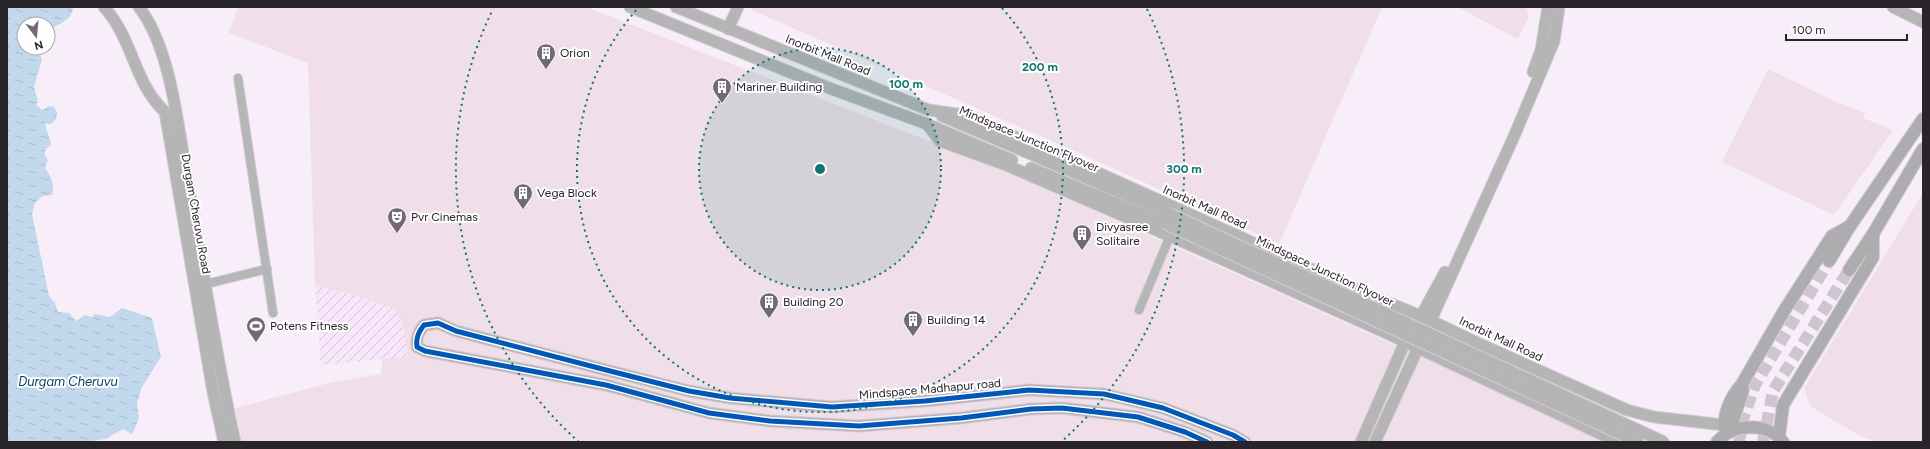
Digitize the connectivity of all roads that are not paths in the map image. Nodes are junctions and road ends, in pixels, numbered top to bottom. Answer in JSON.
{"nodes":[{"id":1,"x":104,"y":7,"type":"edge"},
{"id":2,"x":139,"y":7,"type":"edge"},
{"id":3,"x":630,"y":7,"type":"edge"},
{"id":4,"x":676,"y":7,"type":"edge"},
{"id":5,"x":738,"y":7,"type":"edge"},
{"id":6,"x":1548,"y":7,"type":"edge"},
{"id":7,"x":1559,"y":7,"type":"edge"},
{"id":8,"x":1893,"y":7,"type":"edge"},
{"id":9,"x":1923,"y":22,"type":"edge"},
{"id":10,"x":728,"y":29,"type":"junction"},
{"id":11,"x":238,"y":78,"type":"dead end"},
{"id":12,"x":929,"y":110,"type":"junction"},
{"id":13,"x":1923,"y":119,"type":"edge"},
{"id":14,"x":927,"y":124,"type":"junction"},
{"id":15,"x":1923,"y":149,"type":"edge"},
{"id":16,"x":1850,"y":226,"type":"junction"},
{"id":17,"x":1873,"y":234,"type":"junction"},
{"id":18,"x":1170,"y":236,"type":"junction"},
{"id":19,"x":1248,"y":240,"type":"junction"},
{"id":20,"x":1457,"y":254,"type":"junction"},
{"id":21,"x":1829,"y":262,"type":"tunnel mouth"},
{"id":22,"x":1236,"y":266,"type":"junction"},
{"id":23,"x":267,"y":269,"type":"junction"},
{"id":24,"x":1849,"y":270,"type":"tunnel mouth"},
{"id":25,"x":201,"y":285,"type":"junction"},
{"id":26,"x":1139,"y":310,"type":"dead end"},
{"id":27,"x":273,"y":313,"type":"dead end"},
{"id":28,"x":1426,"y":318,"type":"junction"},
{"id":29,"x":1405,"y":342,"type":"junction"},
{"id":30,"x":1418,"y":348,"type":"junction"},
{"id":31,"x":610,"y":372,"type":"junction"},
{"id":32,"x":1555,"y":378,"type":"junction"},
{"id":33,"x":606,"y":385,"type":"junction"},
{"id":34,"x":1029,"y":390,"type":"junction"},
{"id":35,"x":1540,"y":406,"type":"junction"},
{"id":36,"x":1031,"y":408,"type":"junction"},
{"id":37,"x":1728,"y":429,"type":"junction"},
{"id":38,"x":1783,"y":441,"type":"edge"},
{"id":39,"x":224,"y":442,"type":"edge"},
{"id":40,"x":235,"y":442,"type":"edge"},
{"id":41,"x":1207,"y":442,"type":"edge"},
{"id":42,"x":1245,"y":442,"type":"edge"},
{"id":43,"x":1361,"y":442,"type":"edge"},
{"id":44,"x":1375,"y":442,"type":"edge"},
{"id":45,"x":1618,"y":442,"type":"edge"},
{"id":46,"x":1638,"y":442,"type":"edge"},
{"id":47,"x":1664,"y":442,"type":"edge"},
{"id":48,"x":1717,"y":442,"type":"edge"}],
"edges":[{"from":1,"to":25,"type":"main road","name":"Durgam Cheruvu Road"},
{"from":2,"to":25,"type":"main road","name":"Durgam Cheruvu Road"},
{"from":3,"to":14,"type":"main road"},
{"from":4,"to":10,"type":"main road","name":"Inorbit Mall Road"},
{"from":5,"to":10,"type":"main road"},
{"from":6,"to":20,"type":"main road"},
{"from":7,"to":20,"type":"main road"},
{"from":8,"to":9,"type":"main road"},
{"from":10,"to":12,"type":"main road","name":"Inorbit Mall Road"},
{"from":11,"to":23,"type":"street"},
{"from":12,"to":19,"type":"main road","name":"Inorbit Mall Road"},
{"from":12,"to":47,"type":"main road","name":"Mindspace Junction Flyover","bridge":true},
{"from":13,"to":16,"type":"main road"},
{"from":14,"to":18,"type":"main road"},
{"from":14,"to":46,"type":"main road","name":"Mindspace Junction Flyover","bridge":true},
{"from":15,"to":17,"type":"main road"},
{"from":16,"to":21,"type":"main road"},
{"from":16,"to":37,"type":"main road"},
{"from":17,"to":24,"type":"main road"},
{"from":17,"to":38,"type":"main road"},
{"from":18,"to":22,"type":"main road"},
{"from":18,"to":26,"type":"street"},
{"from":19,"to":22,"type":"main road"},
{"from":19,"to":28,"type":"main road","name":"Inorbit Mall Road"},
{"from":20,"to":28,"type":"main road"},
{"from":22,"to":29,"type":"main road"},
{"from":23,"to":25,"type":"street"},
{"from":23,"to":27,"type":"street"},
{"from":25,"to":39,"type":"main road","name":"Durgam Cheruvu Road"},
{"from":25,"to":40,"type":"main road","name":"Durgam Cheruvu Road"},
{"from":28,"to":32,"type":"main road","name":"Inorbit Mall Road"},
{"from":29,"to":30,"type":"main road"},
{"from":29,"to":43,"type":"main road"},
{"from":30,"to":35,"type":"main road"},
{"from":30,"to":44,"type":"main road"},
{"from":31,"to":33,"type":"main road"},
{"from":31,"to":33,"type":"main road","name":"Mindspace Madhapur road"},
{"from":31,"to":34,"type":"main road","name":"Mindspace Madhapur road"},
{"from":32,"to":35,"type":"main road"},
{"from":32,"to":37,"type":"main road","name":"Inorbit Mall Road"},
{"from":33,"to":36,"type":"main road"},
{"from":34,"to":36,"type":"main road"},
{"from":34,"to":42,"type":"main road","name":"Mindspace Madhapur road"},
{"from":35,"to":45,"type":"main road"},
{"from":36,"to":41,"type":"main road"},
{"from":37,"to":38,"type":"main road"},
{"from":37,"to":48,"type":"main road"}]}
